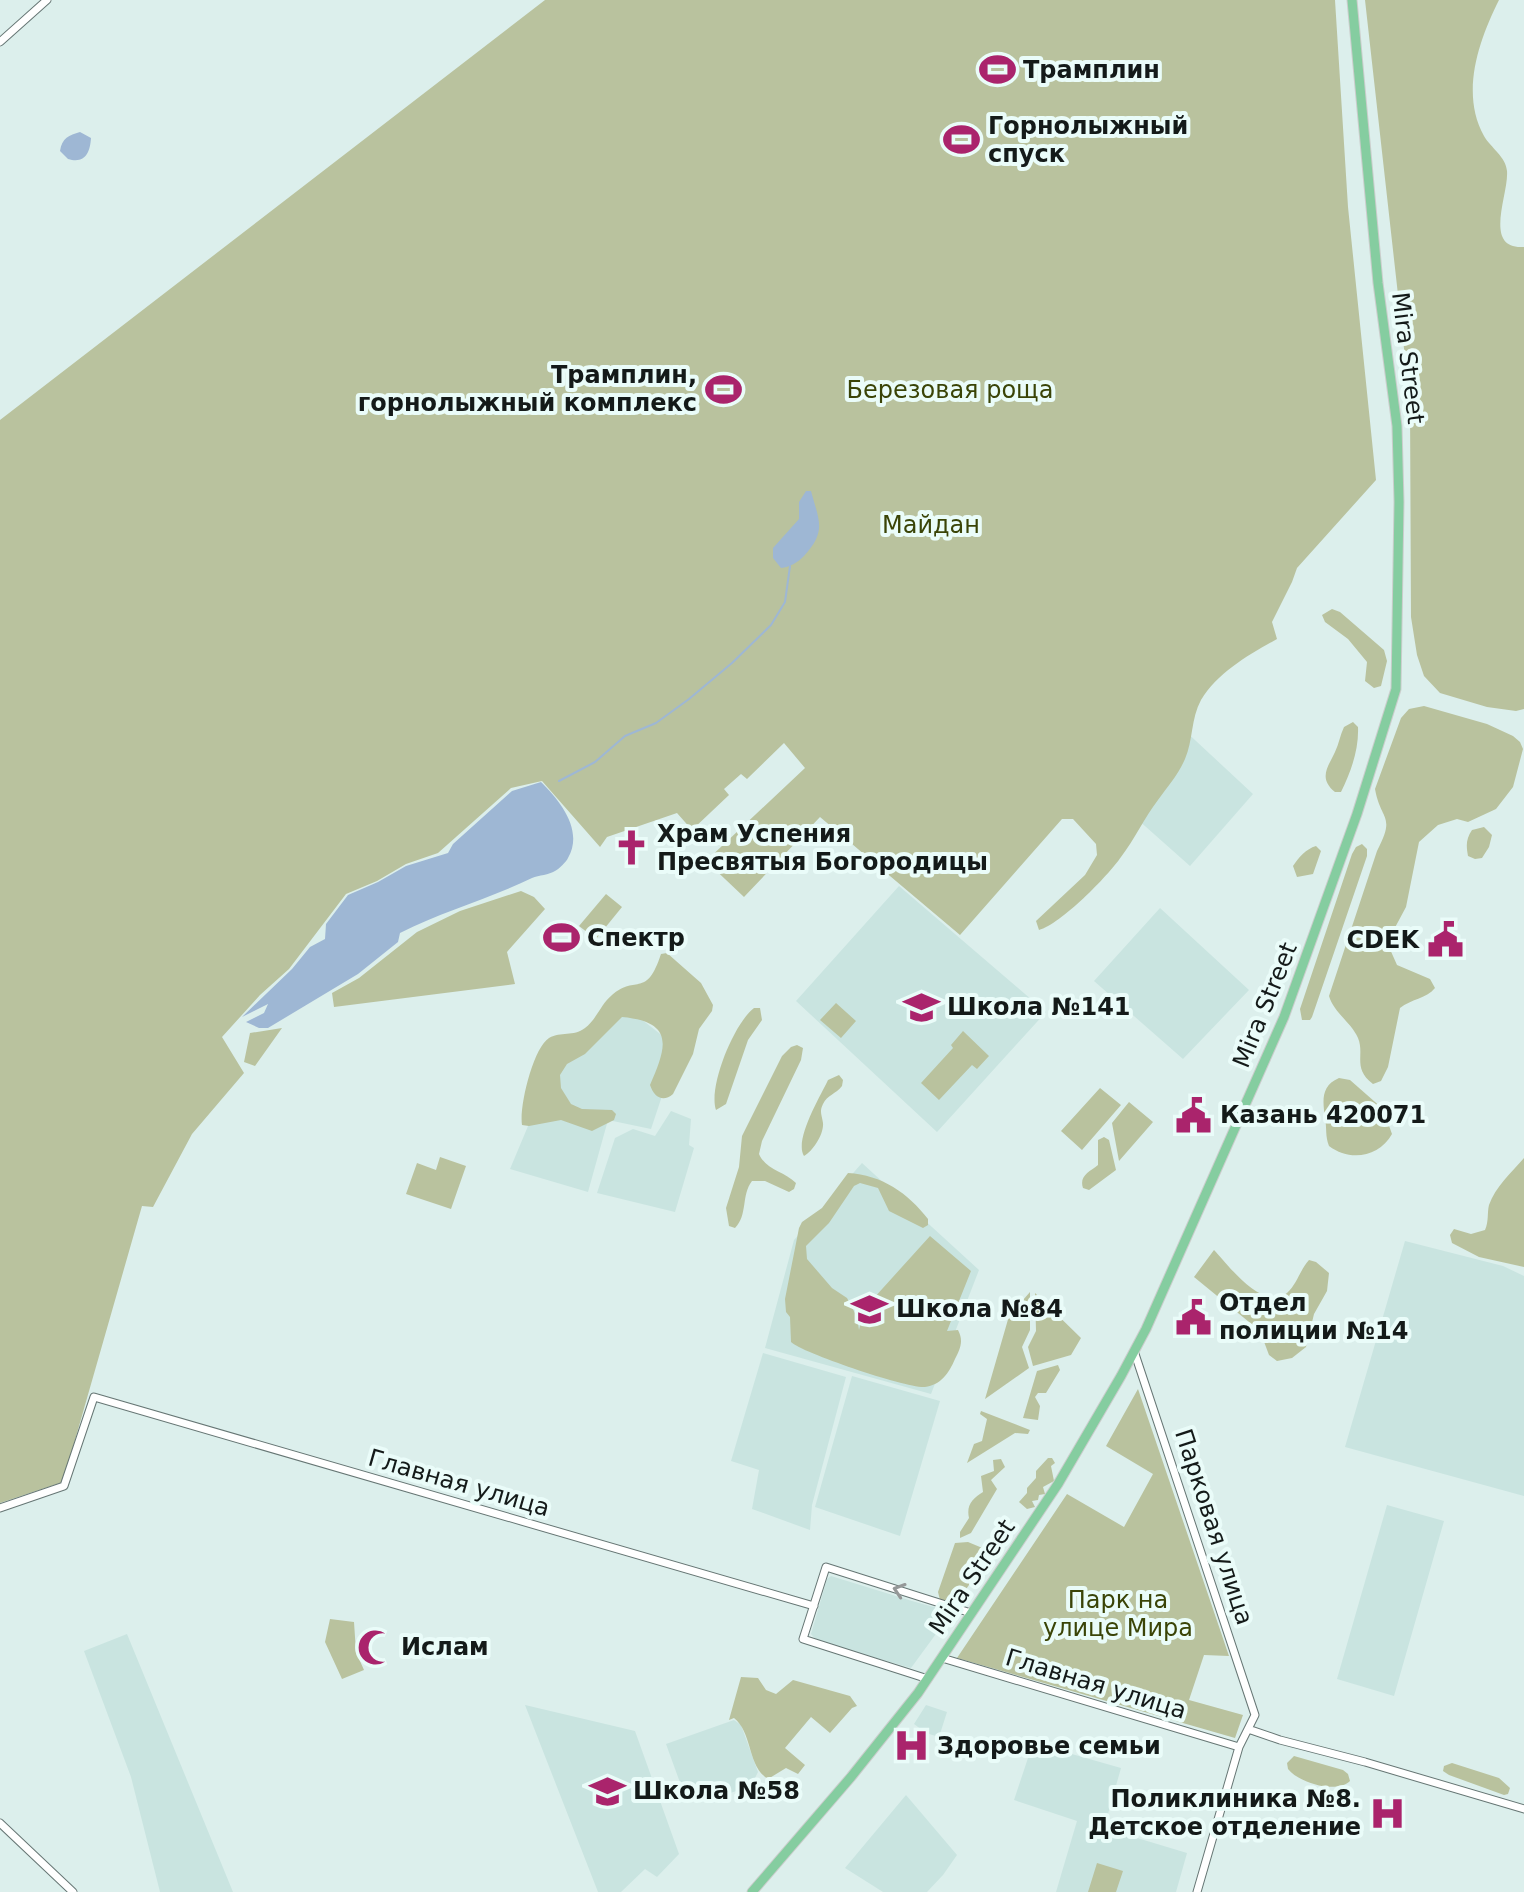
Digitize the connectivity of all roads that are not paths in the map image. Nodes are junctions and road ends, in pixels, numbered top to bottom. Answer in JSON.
{"nodes":[{"id":1,"x":47,"y":0,"type":"edge"},
{"id":2,"x":1352,"y":0,"type":"edge"},
{"id":3,"x":0,"y":42,"type":"edge"},
{"id":4,"x":1134,"y":1351,"type":"junction"},
{"id":5,"x":0,"y":1508,"type":"edge"},
{"id":6,"x":814,"y":1606,"type":"junction"},
{"id":7,"x":971,"y":1613,"type":"junction"},
{"id":8,"x":942,"y":1658,"type":"junction"},
{"id":9,"x":928,"y":1679,"type":"junction"},
{"id":10,"x":1248,"y":1729,"type":"junction"},
{"id":11,"x":1239,"y":1747,"type":"junction"},
{"id":12,"x":1524,"y":1809,"type":"edge"},
{"id":13,"x":0,"y":1823,"type":"edge"},
{"id":14,"x":73,"y":1892,"type":"edge"},
{"id":15,"x":752,"y":1892,"type":"edge"},
{"id":16,"x":1197,"y":1892,"type":"edge"}],
"edges":[{"from":1,"to":3,"type":"street"},
{"from":2,"to":4,"type":"main road","name":"Mira Street"},
{"from":4,"to":7,"type":"main road","name":"Mira Street"},
{"from":4,"to":10,"type":"street","name":"Парковая улица"},
{"from":5,"to":6,"type":"street","name":"Главная улица"},
{"from":7,"to":6,"type":"street","one_way":true},
{"from":6,"to":9,"type":"street"},
{"from":7,"to":8,"type":"main road","name":"Mira Street"},
{"from":8,"to":9,"type":"main road","name":"Mira Street"},
{"from":8,"to":11,"type":"street","name":"Главная улица"},
{"from":9,"to":15,"type":"main road","name":"Mira Street"},
{"from":10,"to":11,"type":"street"},
{"from":10,"to":12,"type":"street"},
{"from":11,"to":16,"type":"street"},
{"from":13,"to":14,"type":"street"}]}
